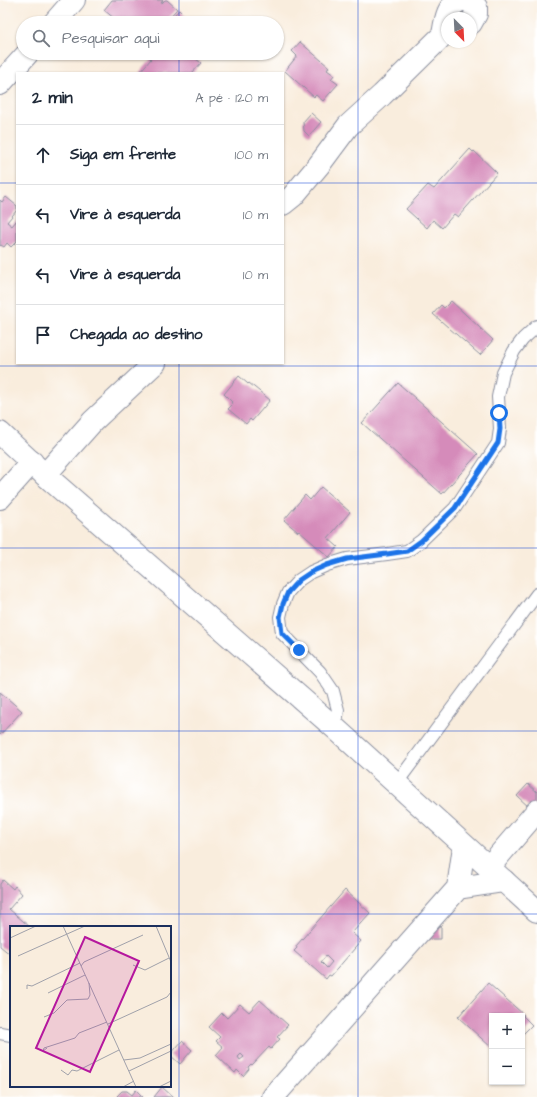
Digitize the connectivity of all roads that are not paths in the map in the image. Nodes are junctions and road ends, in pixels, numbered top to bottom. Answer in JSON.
{"nodes":[{"id":1,"x":74,"y":0,"type":"edge"},
{"id":2,"x":462,"y":0,"type":"edge"},
{"id":3,"x":468,"y":0,"type":"edge"},
{"id":4,"x":449,"y":12,"type":"edge"},
{"id":5,"x":476,"y":12,"type":"edge"},
{"id":6,"x":60,"y":16,"type":"edge"},
{"id":7,"x":441,"y":38,"type":"edge"},
{"id":8,"x":22,"y":60,"type":"edge"},
{"id":9,"x":0,"y":84,"type":"edge"},
{"id":10,"x":284,"y":203,"type":"edge"},
{"id":11,"x":537,"y":326,"type":"edge"},
{"id":12,"x":154,"y":364,"type":"edge"},
{"id":13,"x":0,"y":433,"type":"edge"},
{"id":14,"x":39,"y":469,"type":"junction"},
{"id":15,"x":0,"y":498,"type":"edge"},
{"id":16,"x":537,"y":594,"type":"edge"},
{"id":17,"x":335,"y":728,"type":"junction"},
{"id":18,"x":396,"y":784,"type":"junction"},
{"id":19,"x":537,"y":811,"type":"edge"},
{"id":20,"x":464,"y":846,"type":"junction"},
{"id":21,"x":497,"y":874,"type":"junction"},
{"id":22,"x":458,"y":888,"type":"junction"},
{"id":23,"x":537,"y":911,"type":"edge"},
{"id":24,"x":0,"y":1033,"type":"edge"},
{"id":25,"x":10,"y":1035,"type":"edge"},
{"id":26,"x":273,"y":1097,"type":"edge"}],
"edges":[{"from":1,"to":6,"type":"street"},
{"from":2,"to":4,"type":"street"},
{"from":3,"to":5,"type":"street"},
{"from":7,"to":10,"type":"street"},
{"from":8,"to":9,"type":"street"},
{"from":11,"to":17,"type":"lane"},
{"from":12,"to":14,"type":"street"},
{"from":13,"to":14,"type":"street"},
{"from":14,"to":15,"type":"street"},
{"from":14,"to":17,"type":"street"},
{"from":16,"to":18,"type":"lane"},
{"from":17,"to":18,"type":"street"},
{"from":18,"to":20,"type":"street"},
{"from":19,"to":21,"type":"street"},
{"from":20,"to":21,"type":"street"},
{"from":20,"to":22,"type":"street"},
{"from":21,"to":22,"type":"street"},
{"from":21,"to":23,"type":"street"},
{"from":22,"to":26,"type":"street"},
{"from":24,"to":25,"type":"lane"}]}
